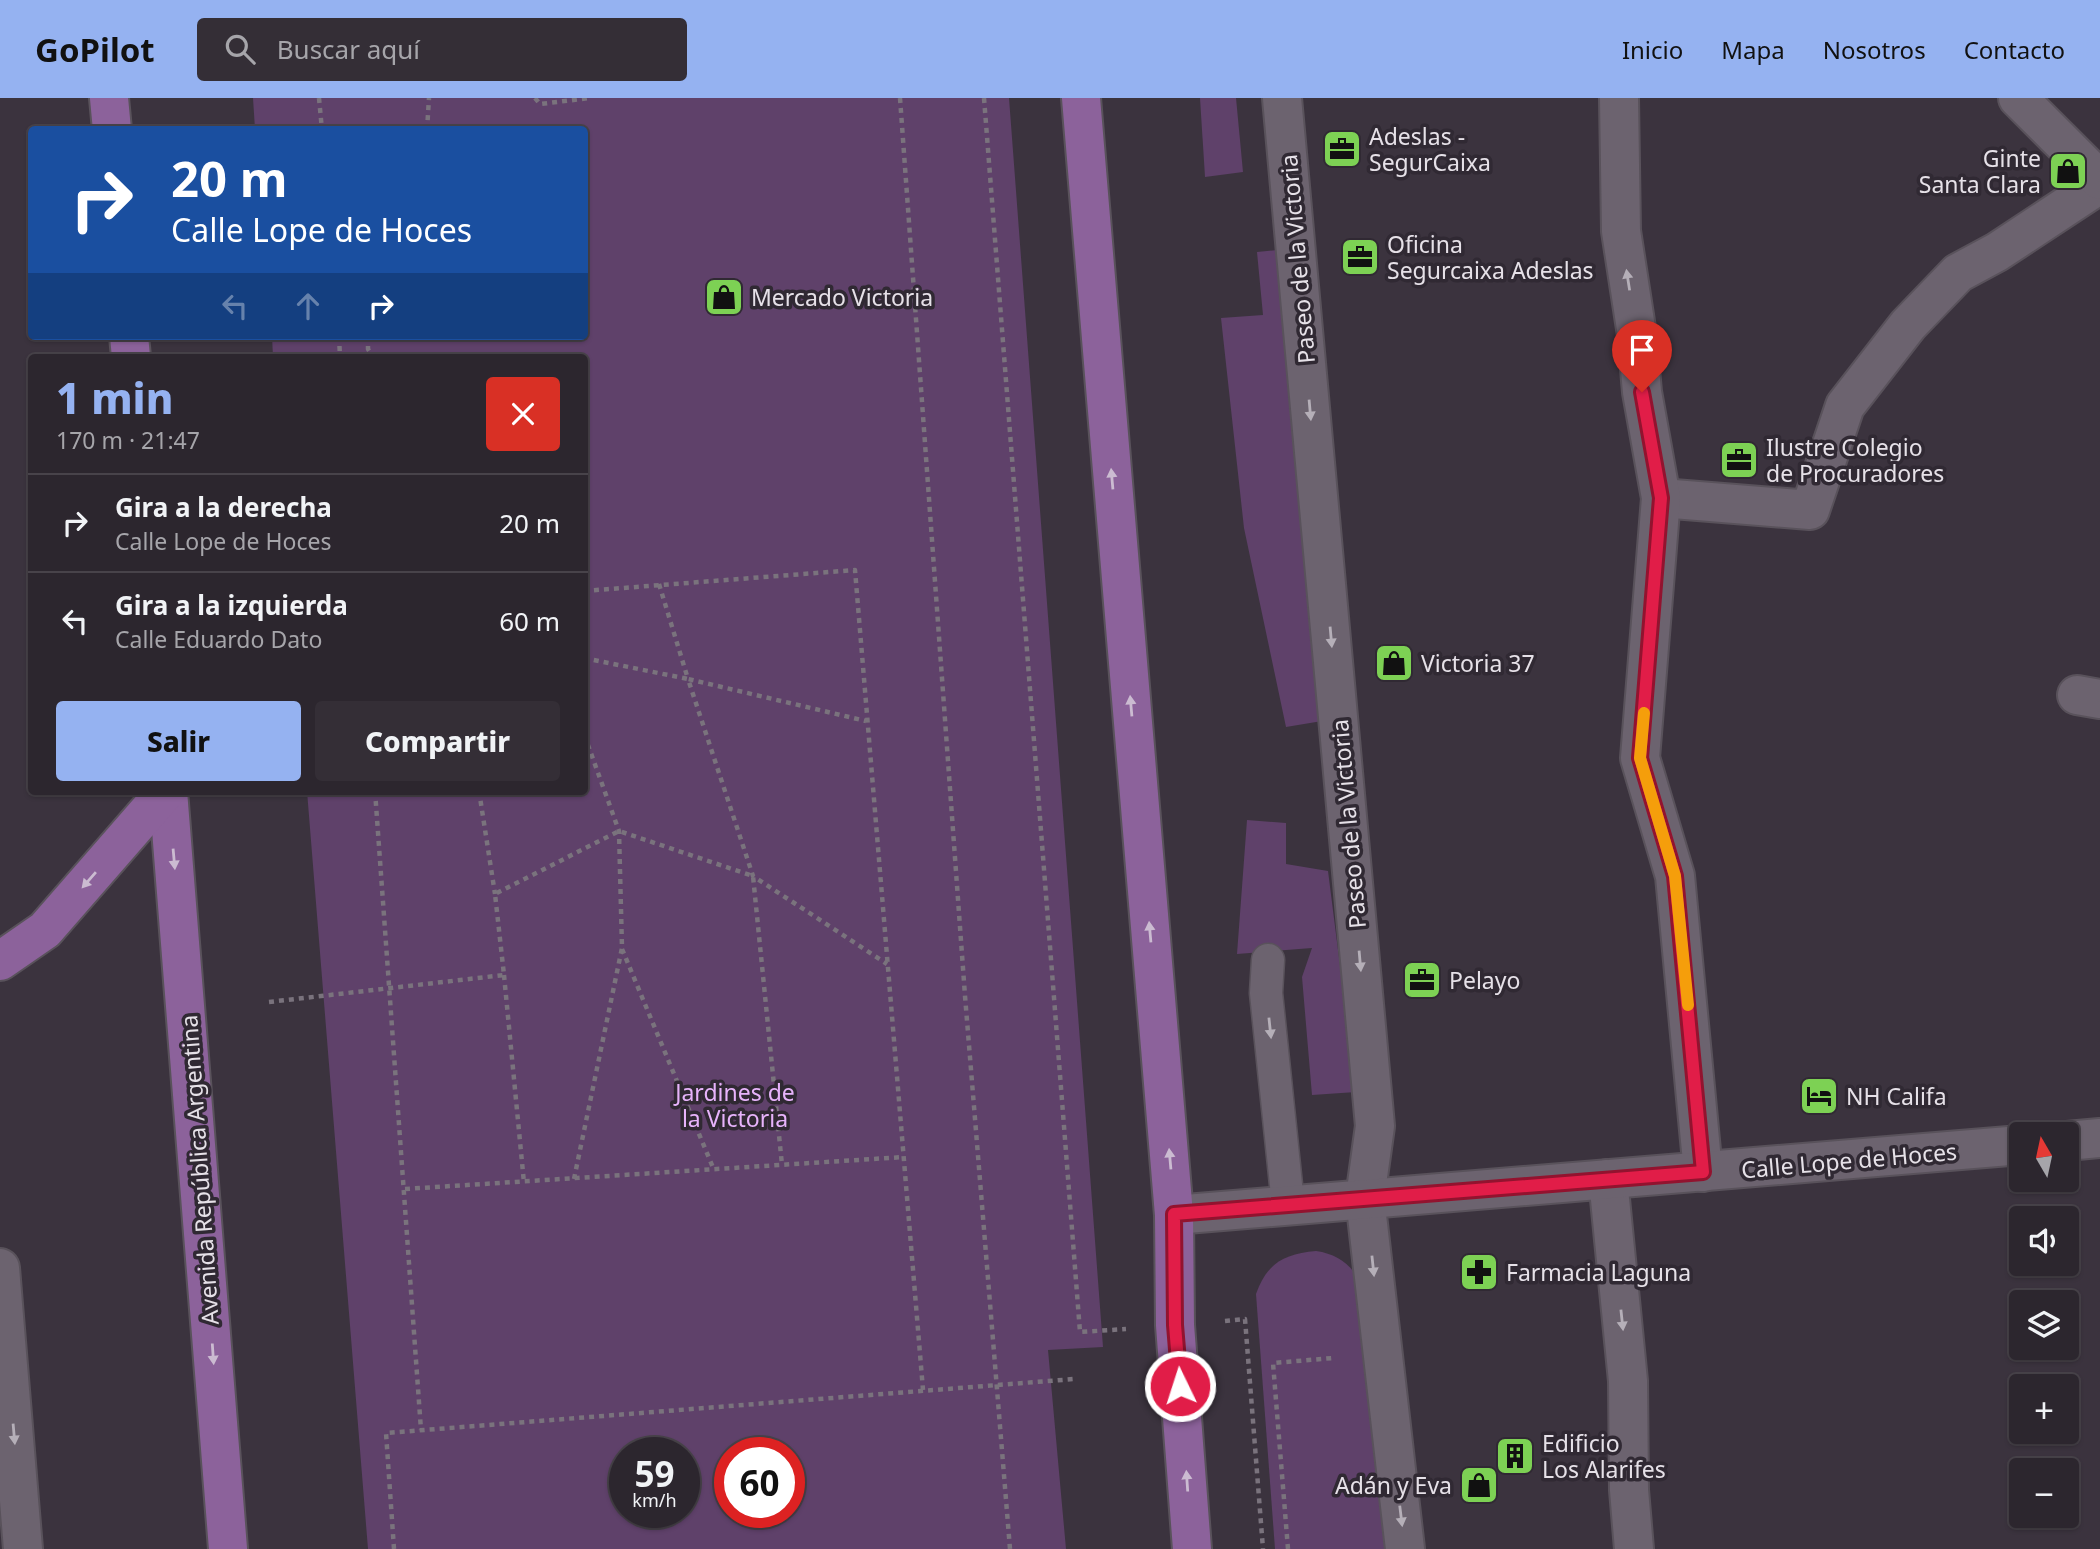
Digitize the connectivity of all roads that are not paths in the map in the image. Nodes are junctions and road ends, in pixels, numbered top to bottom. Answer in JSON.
{"nodes":[{"id":1,"x":109,"y":98,"type":"edge"},
{"id":2,"x":1081,"y":98,"type":"edge"},
{"id":3,"x":1282,"y":98,"type":"edge"},
{"id":4,"x":1619,"y":98,"type":"edge"},
{"id":5,"x":2018,"y":98,"type":"edge"},
{"id":6,"x":112,"y":126,"type":"edge"},
{"id":7,"x":2100,"y":182,"type":"edge"},
{"id":8,"x":1661,"y":498,"type":"junction"},
{"id":9,"x":163,"y":795,"type":"edge"},
{"id":10,"x":167,"y":795,"type":"edge"},
{"id":11,"x":1268,"y":960,"type":"dead end"},
{"id":12,"x":0,"y":961,"type":"edge"},
{"id":13,"x":2100,"y":1138,"type":"edge"},
{"id":14,"x":2079,"y":1140,"type":"edge"},
{"id":15,"x":2009,"y":1146,"type":"edge"},
{"id":16,"x":1703,"y":1172,"type":"junction"},
{"id":17,"x":1608,"y":1179,"type":"junction"},
{"id":18,"x":1366,"y":1198,"type":"junction"},
{"id":19,"x":1288,"y":1204,"type":"junction"},
{"id":20,"x":1174,"y":1214,"type":"junction"},
{"id":21,"x":0,"y":1268,"type":"edge"},
{"id":22,"x":23,"y":1549,"type":"edge"},
{"id":23,"x":228,"y":1549,"type":"edge"},
{"id":24,"x":1192,"y":1549,"type":"edge"},
{"id":25,"x":1405,"y":1549,"type":"edge"},
{"id":26,"x":1634,"y":1549,"type":"edge"}],
"edges":[{"from":1,"to":6,"type":"main road"},
{"from":20,"to":2,"type":"main road","one_way":true},
{"from":3,"to":18,"type":"street","name":"Paseo de la Victoria","one_way":true},
{"from":8,"to":4,"type":"street","one_way":true},
{"from":5,"to":7,"type":"street"},
{"from":7,"to":8,"type":"street"},
{"from":8,"to":16,"type":"street"},
{"from":9,"to":12,"type":"main road","one_way":true},
{"from":10,"to":23,"type":"main road","name":"Avenida República Argentina","one_way":true},
{"from":11,"to":19,"type":"lane","one_way":true},
{"from":13,"to":14,"type":"street"},
{"from":15,"to":16,"type":"street","name":"Calle Lope de Hoces"},
{"from":16,"to":17,"type":"street","name":"Calle Lope de Hoces"},
{"from":17,"to":18,"type":"street","name":"Calle Lope de Hoces"},
{"from":17,"to":26,"type":"street","one_way":true},
{"from":18,"to":19,"type":"street","name":"Calle Lope de Hoces"},
{"from":18,"to":25,"type":"street","name":"Paseo de la Victoria","one_way":true},
{"from":19,"to":20,"type":"street","name":"Calle Lope de Hoces"},
{"from":24,"to":20,"type":"main road","one_way":true},
{"from":21,"to":22,"type":"street","one_way":true}]}
